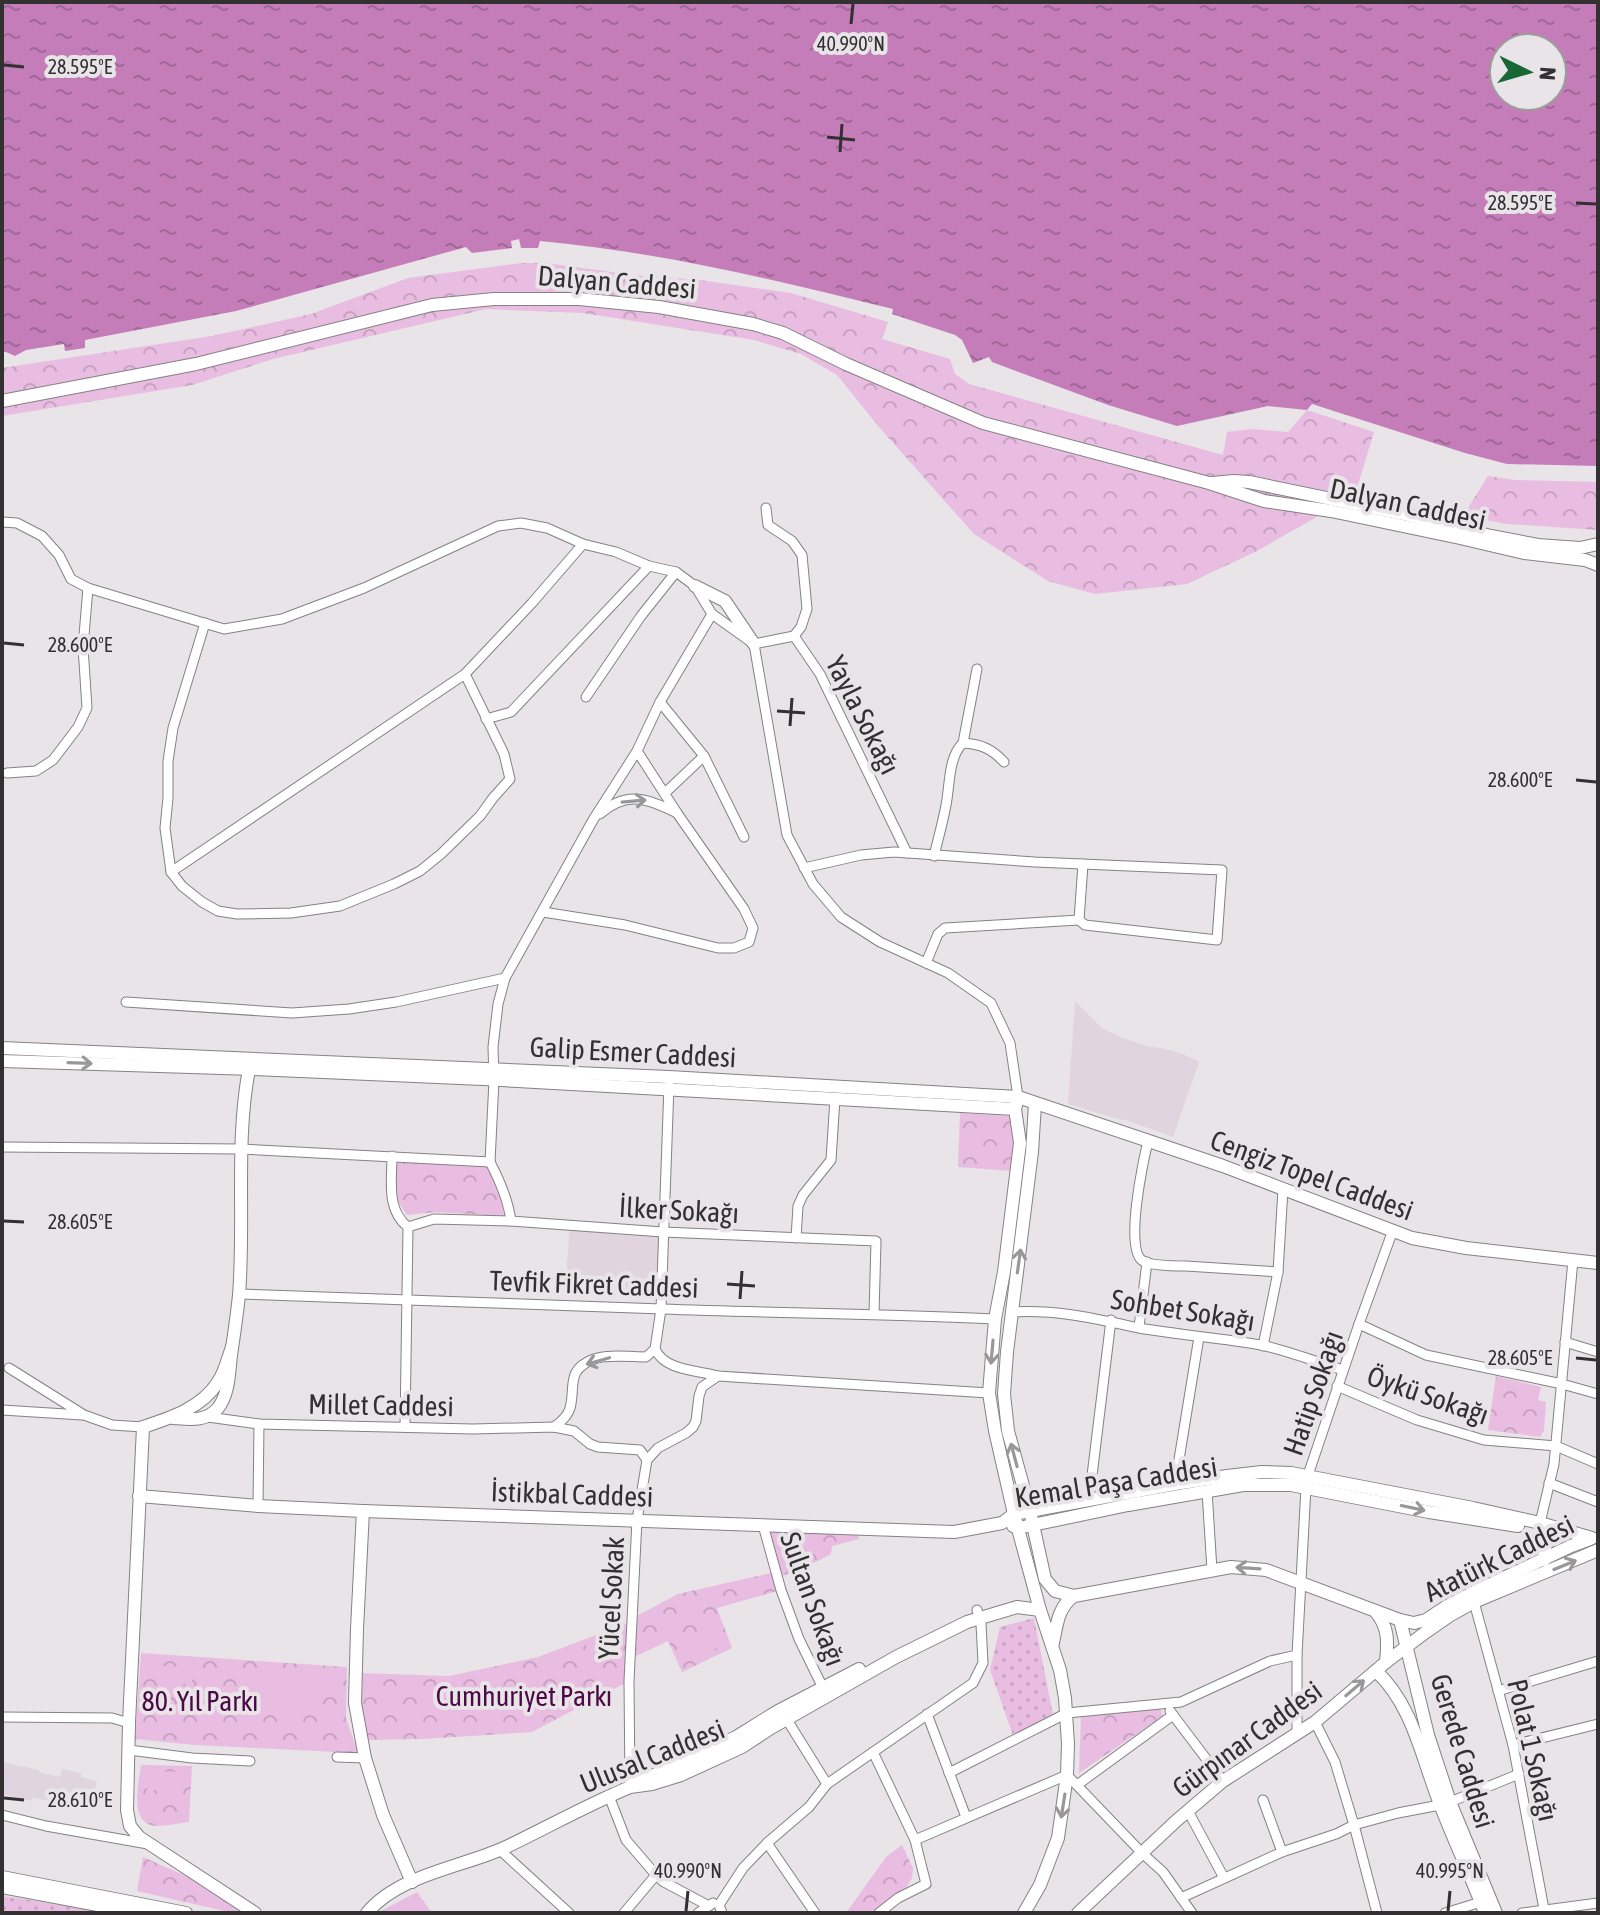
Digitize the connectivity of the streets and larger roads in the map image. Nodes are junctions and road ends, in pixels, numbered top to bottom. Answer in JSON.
{"nodes":[{"id":1,"x":2,"y":401,"type":"edge"},
{"id":2,"x":1209,"y":483,"type":"junction"},
{"id":3,"x":1273,"y":488,"type":"junction"},
{"id":4,"x":1270,"y":502,"type":"junction"},
{"id":5,"x":766,"y":508,"type":"dead end"},
{"id":6,"x":2,"y":522,"type":"edge"},
{"id":7,"x":1461,"y":533,"type":"junction"},
{"id":8,"x":1490,"y":541,"type":"junction"},
{"id":9,"x":583,"y":544,"type":"junction"},
{"id":10,"x":1598,"y":544,"type":"edge"},
{"id":11,"x":649,"y":566,"type":"junction"},
{"id":12,"x":1597,"y":566,"type":"edge"},
{"id":13,"x":676,"y":572,"type":"junction"},
{"id":14,"x":695,"y":586,"type":"junction"},
{"id":15,"x":88,"y":588,"type":"junction"},
{"id":16,"x":712,"y":614,"type":"junction"},
{"id":17,"x":205,"y":623,"type":"junction"},
{"id":18,"x":794,"y":636,"type":"junction"},
{"id":19,"x":754,"y":644,"type":"junction"},
{"id":20,"x":977,"y":669,"type":"dead end"},
{"id":21,"x":465,"y":674,"type":"junction"},
{"id":22,"x":586,"y":697,"type":"dead end"},
{"id":23,"x":660,"y":702,"type":"junction"},
{"id":24,"x":486,"y":719,"type":"junction"},
{"id":25,"x":963,"y":743,"type":"junction"},
{"id":26,"x":637,"y":751,"type":"junction"},
{"id":27,"x":704,"y":756,"type":"junction"},
{"id":28,"x":1004,"y":762,"type":"dead end"},
{"id":29,"x":7,"y":773,"type":"dead end"},
{"id":30,"x":665,"y":793,"type":"junction"},
{"id":31,"x":677,"y":813,"type":"junction"},
{"id":32,"x":593,"y":820,"type":"junction"},
{"id":33,"x":744,"y":837,"type":"dead end"},
{"id":34,"x":907,"y":853,"type":"junction"},
{"id":35,"x":934,"y":856,"type":"junction"},
{"id":36,"x":1083,"y":864,"type":"junction"},
{"id":37,"x":804,"y":868,"type":"junction"},
{"id":38,"x":171,"y":872,"type":"junction"},
{"id":39,"x":543,"y":912,"type":"junction"},
{"id":40,"x":1079,"y":920,"type":"junction"},
{"id":41,"x":926,"y":963,"type":"junction"},
{"id":42,"x":505,"y":978,"type":"junction"},
{"id":43,"x":126,"y":1002,"type":"dead end"},
{"id":44,"x":2,"y":1048,"type":"edge"},
{"id":45,"x":2,"y":1061,"type":"edge"},
{"id":46,"x":249,"y":1064,"type":"junction"},
{"id":47,"x":494,"y":1074,"type":"junction"},
{"id":48,"x":669,"y":1083,"type":"junction"},
{"id":49,"x":835,"y":1098,"type":"junction"},
{"id":50,"x":1016,"y":1103,"type":"junction"},
{"id":51,"x":1035,"y":1104,"type":"junction"},
{"id":52,"x":1148,"y":1142,"type":"junction"},
{"id":53,"x":2,"y":1147,"type":"edge"},
{"id":54,"x":241,"y":1149,"type":"junction"},
{"id":55,"x":392,"y":1156,"type":"junction"},
{"id":56,"x":490,"y":1162,"type":"junction"},
{"id":57,"x":1283,"y":1189,"type":"junction"},
{"id":58,"x":511,"y":1221,"type":"junction"},
{"id":59,"x":408,"y":1227,"type":"junction"},
{"id":60,"x":1393,"y":1230,"type":"junction"},
{"id":61,"x":663,"y":1232,"type":"junction"},
{"id":62,"x":796,"y":1238,"type":"junction"},
{"id":63,"x":1573,"y":1260,"type":"junction"},
{"id":64,"x":1147,"y":1262,"type":"junction"},
{"id":65,"x":1598,"y":1263,"type":"edge"},
{"id":66,"x":1278,"y":1272,"type":"junction"},
{"id":67,"x":239,"y":1294,"type":"junction"},
{"id":68,"x":407,"y":1298,"type":"junction"},
{"id":69,"x":661,"y":1309,"type":"junction"},
{"id":70,"x":1012,"y":1312,"type":"junction"},
{"id":71,"x":874,"y":1314,"type":"junction"},
{"id":72,"x":995,"y":1319,"type":"junction"},
{"id":73,"x":1111,"y":1320,"type":"junction"},
{"id":74,"x":1359,"y":1324,"type":"junction"},
{"id":75,"x":1139,"y":1327,"type":"junction"},
{"id":76,"x":1199,"y":1337,"type":"junction"},
{"id":77,"x":1565,"y":1342,"type":"junction"},
{"id":78,"x":1263,"y":1346,"type":"junction"},
{"id":79,"x":232,"y":1347,"type":"junction"},
{"id":80,"x":655,"y":1349,"type":"junction"},
{"id":81,"x":1598,"y":1352,"type":"edge"},
{"id":82,"x":646,"y":1357,"type":"junction"},
{"id":83,"x":665,"y":1362,"type":"junction"},
{"id":84,"x":9,"y":1368,"type":"dead end"},
{"id":85,"x":681,"y":1368,"type":"junction"},
{"id":86,"x":1343,"y":1370,"type":"junction"},
{"id":87,"x":718,"y":1376,"type":"junction"},
{"id":88,"x":1562,"y":1384,"type":"junction"},
{"id":89,"x":1337,"y":1386,"type":"junction"},
{"id":90,"x":989,"y":1393,"type":"junction"},
{"id":91,"x":1004,"y":1394,"type":"junction"},
{"id":92,"x":1598,"y":1394,"type":"edge"},
{"id":93,"x":699,"y":1396,"type":"junction"},
{"id":94,"x":570,"y":1408,"type":"junction"},
{"id":95,"x":2,"y":1410,"type":"edge"},
{"id":96,"x":84,"y":1415,"type":"junction"},
{"id":97,"x":208,"y":1417,"type":"junction"},
{"id":98,"x":173,"y":1418,"type":"junction"},
{"id":99,"x":259,"y":1424,"type":"junction"},
{"id":100,"x":143,"y":1427,"type":"junction"},
{"id":101,"x":405,"y":1427,"type":"junction"},
{"id":102,"x":554,"y":1427,"type":"junction"},
{"id":103,"x":583,"y":1437,"type":"junction"},
{"id":104,"x":1556,"y":1446,"type":"junction"},
{"id":105,"x":658,"y":1448,"type":"junction"},
{"id":106,"x":636,"y":1449,"type":"junction"},
{"id":107,"x":647,"y":1460,"type":"junction"},
{"id":108,"x":1598,"y":1464,"type":"edge"},
{"id":109,"x":1307,"y":1481,"type":"junction"},
{"id":110,"x":1549,"y":1483,"type":"junction"},
{"id":111,"x":1175,"y":1484,"type":"junction"},
{"id":112,"x":1207,"y":1491,"type":"junction"},
{"id":113,"x":139,"y":1496,"type":"junction"},
{"id":114,"x":1089,"y":1500,"type":"junction"},
{"id":115,"x":1598,"y":1502,"type":"edge"},
{"id":116,"x":258,"y":1506,"type":"junction"},
{"id":117,"x":363,"y":1511,"type":"junction"},
{"id":118,"x":1014,"y":1514,"type":"junction"},
{"id":119,"x":1031,"y":1517,"type":"junction"},
{"id":120,"x":637,"y":1520,"type":"junction"},
{"id":121,"x":1002,"y":1523,"type":"junction"},
{"id":122,"x":763,"y":1525,"type":"junction"},
{"id":123,"x":1543,"y":1527,"type":"junction"},
{"id":124,"x":1018,"y":1528,"type":"junction"},
{"id":125,"x":1592,"y":1544,"type":"edge"},
{"id":126,"x":1544,"y":1560,"type":"junction"},
{"id":127,"x":1212,"y":1570,"type":"junction"},
{"id":128,"x":1032,"y":1580,"type":"junction"},
{"id":129,"x":1300,"y":1581,"type":"junction"},
{"id":130,"x":1074,"y":1596,"type":"junction"},
{"id":131,"x":1474,"y":1602,"type":"junction"},
{"id":132,"x":1040,"y":1610,"type":"junction"},
{"id":133,"x":1375,"y":1611,"type":"junction"},
{"id":134,"x":978,"y":1614,"type":"junction"},
{"id":135,"x":1400,"y":1620,"type":"junction"},
{"id":136,"x":1052,"y":1646,"type":"junction"},
{"id":137,"x":1408,"y":1647,"type":"junction"},
{"id":138,"x":1297,"y":1655,"type":"junction"},
{"id":139,"x":1598,"y":1661,"type":"edge"},
{"id":140,"x":1381,"y":1667,"type":"junction"},
{"id":141,"x":1498,"y":1691,"type":"junction"},
{"id":142,"x":825,"y":1692,"type":"junction"},
{"id":143,"x":1164,"y":1703,"type":"junction"},
{"id":144,"x":929,"y":1712,"type":"junction"},
{"id":145,"x":1067,"y":1713,"type":"junction"},
{"id":146,"x":782,"y":1715,"type":"junction"},
{"id":147,"x":1173,"y":1715,"type":"junction"},
{"id":148,"x":2,"y":1717,"type":"edge"},
{"id":149,"x":1315,"y":1722,"type":"junction"},
{"id":150,"x":129,"y":1723,"type":"junction"},
{"id":151,"x":1598,"y":1724,"type":"edge"},
{"id":152,"x":1297,"y":1733,"type":"junction"},
{"id":153,"x":1513,"y":1745,"type":"junction"},
{"id":154,"x":129,"y":1750,"type":"junction"},
{"id":155,"x":873,"y":1752,"type":"junction"},
{"id":156,"x":337,"y":1757,"type":"dead end"},
{"id":157,"x":365,"y":1758,"type":"junction"},
{"id":158,"x":250,"y":1761,"type":"dead end"},
{"id":159,"x":949,"y":1773,"type":"junction"},
{"id":160,"x":1519,"y":1774,"type":"junction"},
{"id":161,"x":1067,"y":1775,"type":"junction"},
{"id":162,"x":1223,"y":1781,"type":"junction"},
{"id":163,"x":827,"y":1784,"type":"junction"},
{"id":164,"x":1077,"y":1785,"type":"junction"},
{"id":165,"x":630,"y":1787,"type":"junction"},
{"id":166,"x":609,"y":1796,"type":"junction"},
{"id":167,"x":1263,"y":1800,"type":"dead end"},
{"id":168,"x":1445,"y":1803,"type":"junction"},
{"id":169,"x":1188,"y":1811,"type":"junction"},
{"id":170,"x":2,"y":1815,"type":"edge"},
{"id":171,"x":966,"y":1817,"type":"junction"},
{"id":172,"x":1354,"y":1825,"type":"junction"},
{"id":173,"x":915,"y":1840,"type":"junction"},
{"id":174,"x":767,"y":1843,"type":"junction"},
{"id":175,"x":149,"y":1845,"type":"junction"},
{"id":176,"x":500,"y":1850,"type":"junction"},
{"id":177,"x":1282,"y":1852,"type":"junction"},
{"id":178,"x":1142,"y":1853,"type":"junction"},
{"id":179,"x":656,"y":1875,"type":"junction"},
{"id":180,"x":2,"y":1877,"type":"edge"},
{"id":181,"x":1224,"y":1878,"type":"junction"},
{"id":182,"x":412,"y":1882,"type":"junction"},
{"id":183,"x":2,"y":1887,"type":"edge"},
{"id":184,"x":723,"y":1897,"type":"junction"},
{"id":185,"x":1181,"y":1898,"type":"junction"},
{"id":186,"x":1598,"y":1903,"type":"edge"},
{"id":187,"x":709,"y":1906,"type":"junction"},
{"id":188,"x":1483,"y":1907,"type":"edge"},
{"id":189,"x":1544,"y":1909,"type":"junction"},
{"id":190,"x":564,"y":1912,"type":"edge"},
{"id":191,"x":140,"y":1913,"type":"edge"},
{"id":192,"x":186,"y":1913,"type":"edge"},
{"id":193,"x":255,"y":1913,"type":"edge"},
{"id":194,"x":367,"y":1913,"type":"edge"},
{"id":195,"x":624,"y":1913,"type":"edge"},
{"id":196,"x":698,"y":1913,"type":"edge"},
{"id":197,"x":722,"y":1913,"type":"edge"},
{"id":198,"x":815,"y":1913,"type":"edge"},
{"id":199,"x":879,"y":1913,"type":"edge"},
{"id":200,"x":1024,"y":1913,"type":"edge"},
{"id":201,"x":1078,"y":1913,"type":"edge"},
{"id":202,"x":1192,"y":1913,"type":"edge"},
{"id":203,"x":1377,"y":1913,"type":"edge"},
{"id":204,"x":1445,"y":1913,"type":"edge"},
{"id":205,"x":1496,"y":1913,"type":"edge"},
{"id":206,"x":1522,"y":1913,"type":"edge"}],
"edges":[{"from":1,"to":2,"type":"street","name":"Dalyan Caddesi"},
{"from":2,"to":3,"type":"street","name":"Dalyan Caddesi"},
{"from":2,"to":4,"type":"street","name":"Dalyan Caddesi"},
{"from":3,"to":4,"type":"street"},
{"from":3,"to":7,"type":"street","name":"Dalyan Caddesi"},
{"from":4,"to":7,"type":"street","name":"Dalyan Caddesi"},
{"from":5,"to":18,"type":"street"},
{"from":6,"to":15,"type":"street"},
{"from":7,"to":8,"type":"street","name":"Dalyan Caddesi"},
{"from":8,"to":10,"type":"street","name":"Dalyan Caddesi"},
{"from":8,"to":12,"type":"street","name":"Dalyan Caddesi"},
{"from":9,"to":11,"type":"street"},
{"from":9,"to":17,"type":"street"},
{"from":9,"to":21,"type":"street"},
{"from":10,"to":12,"type":"street"},
{"from":11,"to":13,"type":"street"},
{"from":11,"to":24,"type":"street"},
{"from":13,"to":14,"type":"street"},
{"from":13,"to":22,"type":"street"},
{"from":14,"to":16,"type":"street"},
{"from":14,"to":19,"type":"street"},
{"from":15,"to":17,"type":"street"},
{"from":15,"to":29,"type":"street"},
{"from":16,"to":19,"type":"street"},
{"from":16,"to":23,"type":"street"},
{"from":17,"to":38,"type":"street"},
{"from":18,"to":19,"type":"street","name":"Yayla Sokağı"},
{"from":18,"to":34,"type":"street","name":"Yayla Sokağı"},
{"from":19,"to":37,"type":"street"},
{"from":20,"to":25,"type":"street"},
{"from":21,"to":24,"type":"street"},
{"from":21,"to":38,"type":"street"},
{"from":23,"to":26,"type":"street"},
{"from":23,"to":27,"type":"street"},
{"from":24,"to":38,"type":"street"},
{"from":25,"to":28,"type":"street"},
{"from":25,"to":35,"type":"street"},
{"from":26,"to":30,"type":"street"},
{"from":26,"to":32,"type":"street"},
{"from":27,"to":30,"type":"street"},
{"from":27,"to":33,"type":"street"},
{"from":30,"to":31,"type":"street"},
{"from":32,"to":31,"type":"street","one_way":true},
{"from":31,"to":39,"type":"street"},
{"from":32,"to":39,"type":"street"},
{"from":34,"to":35,"type":"street"},
{"from":34,"to":37,"type":"street"},
{"from":35,"to":36,"type":"street"},
{"from":36,"to":40,"type":"street"},
{"from":36,"to":40,"type":"street"},
{"from":37,"to":41,"type":"street"},
{"from":39,"to":42,"type":"street"},
{"from":40,"to":41,"type":"street"},
{"from":41,"to":50,"type":"street"},
{"from":42,"to":43,"type":"street"},
{"from":42,"to":47,"type":"street"},
{"from":44,"to":46,"type":"street","name":"Galip Esmer Caddesi"},
{"from":45,"to":46,"type":"street","one_way":true},
{"from":46,"to":47,"type":"street","name":"Galip Esmer Caddesi"},
{"from":46,"to":54,"type":"street"},
{"from":47,"to":48,"type":"street","name":"Galip Esmer Caddesi"},
{"from":47,"to":56,"type":"street"},
{"from":48,"to":49,"type":"street"},
{"from":48,"to":50,"type":"street","name":"Galip Esmer Caddesi"},
{"from":48,"to":61,"type":"street"},
{"from":49,"to":50,"type":"street"},
{"from":49,"to":62,"type":"street"},
{"from":50,"to":51,"type":"street","name":"Cengiz Topel Caddesi"},
{"from":50,"to":72,"type":"street"},
{"from":51,"to":52,"type":"street","name":"Cengiz Topel Caddesi"},
{"from":70,"to":51,"type":"street","one_way":true},
{"from":52,"to":57,"type":"street","name":"Cengiz Topel Caddesi"},
{"from":52,"to":64,"type":"street"},
{"from":53,"to":54,"type":"street"},
{"from":54,"to":55,"type":"street"},
{"from":54,"to":67,"type":"street"},
{"from":55,"to":56,"type":"street"},
{"from":55,"to":59,"type":"street"},
{"from":56,"to":58,"type":"street"},
{"from":57,"to":60,"type":"street","name":"Cengiz Topel Caddesi"},
{"from":57,"to":66,"type":"street"},
{"from":58,"to":59,"type":"street","name":"İlker Sokağı"},
{"from":58,"to":61,"type":"street","name":"İlker Sokağı"},
{"from":59,"to":68,"type":"street"},
{"from":60,"to":63,"type":"street","name":"Cengiz Topel Caddesi"},
{"from":60,"to":74,"type":"street","name":"Hatip Sokağı"},
{"from":61,"to":62,"type":"street","name":"İlker Sokağı"},
{"from":61,"to":69,"type":"street"},
{"from":62,"to":71,"type":"street","name":"İlker Sokağı"},
{"from":63,"to":65,"type":"street","name":"Cengiz Topel Caddesi"},
{"from":63,"to":77,"type":"street"},
{"from":64,"to":66,"type":"street"},
{"from":64,"to":75,"type":"street"},
{"from":66,"to":78,"type":"street"},
{"from":67,"to":68,"type":"street","name":"Tevfik Fikret Caddesi"},
{"from":67,"to":79,"type":"street"},
{"from":68,"to":69,"type":"street","name":"Tevfik Fikret Caddesi"},
{"from":68,"to":101,"type":"street"},
{"from":69,"to":71,"type":"street","name":"Tevfik Fikret Caddesi"},
{"from":69,"to":80,"type":"street"},
{"from":70,"to":73,"type":"street","name":"Sohbet Sokağı"},
{"from":70,"to":91,"type":"street"},
{"from":71,"to":72,"type":"street","name":"Tevfik Fikret Caddesi"},
{"from":72,"to":90,"type":"street","one_way":true},
{"from":73,"to":75,"type":"street","name":"Sohbet Sokağı"},
{"from":73,"to":114,"type":"street"},
{"from":74,"to":86,"type":"street","name":"Hatip Sokağı"},
{"from":74,"to":88,"type":"street"},
{"from":75,"to":76,"type":"street","name":"Sohbet Sokağı"},
{"from":76,"to":78,"type":"street","name":"Sohbet Sokağı"},
{"from":76,"to":111,"type":"street"},
{"from":77,"to":81,"type":"street"},
{"from":77,"to":88,"type":"street"},
{"from":78,"to":86,"type":"street","name":"Sohbet Sokağı"},
{"from":79,"to":97,"type":"street"},
{"from":79,"to":98,"type":"street"},
{"from":80,"to":82,"type":"street"},
{"from":80,"to":83,"type":"street"},
{"from":82,"to":83,"type":"street"},
{"from":82,"to":94,"type":"street","one_way":true},
{"from":83,"to":85,"type":"street"},
{"from":84,"to":96,"type":"street"},
{"from":85,"to":87,"type":"street"},
{"from":85,"to":93,"type":"street"},
{"from":86,"to":89,"type":"street","name":"Hatip Sokağı"},
{"from":87,"to":90,"type":"street"},
{"from":87,"to":93,"type":"street"},
{"from":88,"to":92,"type":"street"},
{"from":88,"to":104,"type":"street"},
{"from":89,"to":104,"type":"street","name":"Öykü Sokağı"},
{"from":89,"to":109,"type":"street","name":"Hatip Sokağı"},
{"from":90,"to":91,"type":"street"},
{"from":90,"to":118,"type":"street"},
{"from":119,"to":91,"type":"street","one_way":true},
{"from":93,"to":105,"type":"street"},
{"from":94,"to":102,"type":"street"},
{"from":94,"to":103,"type":"street"},
{"from":95,"to":96,"type":"street"},
{"from":96,"to":100,"type":"street"},
{"from":97,"to":98,"type":"street"},
{"from":97,"to":99,"type":"street","name":"Millet Caddesi"},
{"from":98,"to":100,"type":"street"},
{"from":99,"to":101,"type":"street","name":"Millet Caddesi"},
{"from":99,"to":116,"type":"street"},
{"from":100,"to":113,"type":"street"},
{"from":101,"to":102,"type":"street","name":"Millet Caddesi"},
{"from":102,"to":103,"type":"street"},
{"from":103,"to":106,"type":"street"},
{"from":104,"to":108,"type":"street","name":"Öykü Sokağı"},
{"from":104,"to":110,"type":"street"},
{"from":105,"to":106,"type":"street"},
{"from":105,"to":107,"type":"street"},
{"from":106,"to":107,"type":"street"},
{"from":107,"to":120,"type":"street","name":"Yücel Sokak"},
{"from":109,"to":111,"type":"street","name":"Kemal Paşa Caddesi"},
{"from":109,"to":112,"type":"street","name":"Kemal Paşa Caddesi"},
{"from":109,"to":123,"type":"street","name":"Kemal Paşa Caddesi"},
{"from":109,"to":129,"type":"street","name":"Hatip Sokağı"},
{"from":110,"to":115,"type":"street"},
{"from":110,"to":123,"type":"street"},
{"from":111,"to":114,"type":"street","name":"Kemal Paşa Caddesi"},
{"from":112,"to":119,"type":"street","name":"Kemal Paşa Caddesi"},
{"from":112,"to":127,"type":"street"},
{"from":113,"to":116,"type":"street","name":"İstikbal Caddesi"},
{"from":113,"to":150,"type":"street"},
{"from":114,"to":119,"type":"street","name":"Kemal Paşa Caddesi"},
{"from":116,"to":117,"type":"street","name":"İstikbal Caddesi"},
{"from":117,"to":120,"type":"street","name":"İstikbal Caddesi"},
{"from":117,"to":157,"type":"street"},
{"from":118,"to":119,"type":"street","name":"Kemal Paşa Caddesi"},
{"from":118,"to":121,"type":"street","name":"Kemal Paşa Caddesi"},
{"from":118,"to":124,"type":"street"},
{"from":119,"to":124,"type":"street","name":"Kemal Paşa Caddesi"},
{"from":119,"to":130,"type":"street"},
{"from":120,"to":122,"type":"street","name":"İstikbal Caddesi"},
{"from":120,"to":165,"type":"street","name":"Yücel Sokak"},
{"from":121,"to":122,"type":"street","name":"İstikbal Caddesi"},
{"from":121,"to":124,"type":"street","name":"Kemal Paşa Caddesi"},
{"from":122,"to":142,"type":"street","name":"Sultan Sokağı"},
{"from":123,"to":125,"type":"street","name":"Kemal Paşa Caddesi"},
{"from":123,"to":126,"type":"street"},
{"from":124,"to":128,"type":"street"},
{"from":125,"to":126,"type":"street","name":"Atatürk Caddesi"},
{"from":131,"to":125,"type":"street","name":"Atatürk Caddesi","one_way":true},
{"from":126,"to":135,"type":"street","name":"Atatürk Caddesi"},
{"from":129,"to":127,"type":"street","name":"Atatürk Caddesi","one_way":true},
{"from":127,"to":130,"type":"street","name":"Atatürk Caddesi"},
{"from":128,"to":132,"type":"street"},
{"from":128,"to":134,"type":"street"},
{"from":129,"to":133,"type":"street","name":"Atatürk Caddesi"},
{"from":129,"to":138,"type":"street","name":"Hatip Sokağı"},
{"from":130,"to":136,"type":"street"},
{"from":131,"to":137,"type":"street","name":"Atatürk Caddesi"},
{"from":131,"to":141,"type":"street","name":"Polat 1 Sokağı"},
{"from":132,"to":134,"type":"street"},
{"from":132,"to":136,"type":"street"},
{"from":133,"to":135,"type":"street","name":"Atatürk Caddesi"},
{"from":133,"to":140,"type":"street"},
{"from":134,"to":142,"type":"street","name":"Ulusal Caddesi"},
{"from":134,"to":144,"type":"street"},
{"from":135,"to":137,"type":"street","name":"Gerede Caddesi"},
{"from":136,"to":145,"type":"street"},
{"from":137,"to":140,"type":"street","name":"Atatürk Caddesi"},
{"from":137,"to":168,"type":"street","name":"Gerede Caddesi"},
{"from":138,"to":143,"type":"street"},
{"from":138,"to":152,"type":"street","name":"Hatip Sokağı"},
{"from":139,"to":141,"type":"street"},
{"from":149,"to":140,"type":"street","name":"Gürpınar Caddesi","one_way":true},
{"from":140,"to":168,"type":"street","name":"Gerede Caddesi"},
{"from":141,"to":153,"type":"street","name":"Polat 1 Sokağı"},
{"from":142,"to":146,"type":"street","name":"Ulusal Caddesi"},
{"from":143,"to":145,"type":"street"},
{"from":143,"to":147,"type":"street"},
{"from":144,"to":155,"type":"street"},
{"from":144,"to":159,"type":"street"},
{"from":145,"to":159,"type":"street"},
{"from":145,"to":161,"type":"street"},
{"from":146,"to":163,"type":"street"},
{"from":146,"to":165,"type":"street","name":"Ulusal Caddesi"},
{"from":147,"to":162,"type":"street"},
{"from":147,"to":164,"type":"street"},
{"from":148,"to":150,"type":"street"},
{"from":149,"to":152,"type":"street","name":"Gürpınar Caddesi"},
{"from":149,"to":172,"type":"street"},
{"from":150,"to":154,"type":"street"},
{"from":151,"to":153,"type":"street"},
{"from":152,"to":162,"type":"street","name":"Gürpınar Caddesi"},
{"from":153,"to":160,"type":"street","name":"Polat 1 Sokağı"},
{"from":154,"to":158,"type":"street"},
{"from":154,"to":175,"type":"street"},
{"from":155,"to":163,"type":"street"},
{"from":155,"to":173,"type":"street"},
{"from":156,"to":157,"type":"street"},
{"from":157,"to":182,"type":"street"},
{"from":159,"to":171,"type":"street"},
{"from":160,"to":168,"type":"street"},
{"from":160,"to":189,"type":"street","name":"Polat 1 Sokağı"},
{"from":161,"to":164,"type":"street"},
{"from":161,"to":171,"type":"street"},
{"from":161,"to":200,"type":"street","one_way":true},
{"from":162,"to":169,"type":"street","name":"Gürpınar Caddesi"},
{"from":163,"to":174,"type":"street"},
{"from":164,"to":178,"type":"street"},
{"from":165,"to":166,"type":"street","name":"Ulusal Caddesi"},
{"from":166,"to":176,"type":"street","name":"Ulusal Caddesi"},
{"from":166,"to":179,"type":"street"},
{"from":167,"to":177,"type":"street"},
{"from":168,"to":172,"type":"street"},
{"from":168,"to":188,"type":"street","name":"Gerede Caddesi"},
{"from":168,"to":205,"type":"street","name":"Gerede Caddesi"},
{"from":169,"to":178,"type":"street","name":"Gürpınar Caddesi"},
{"from":169,"to":181,"type":"street"},
{"from":170,"to":175,"type":"street"},
{"from":171,"to":173,"type":"street"},
{"from":172,"to":177,"type":"street"},
{"from":172,"to":203,"type":"street"},
{"from":173,"to":199,"type":"street"},
{"from":174,"to":184,"type":"street"},
{"from":174,"to":198,"type":"street"},
{"from":175,"to":193,"type":"street"},
{"from":176,"to":182,"type":"street","name":"Ulusal Caddesi"},
{"from":176,"to":190,"type":"street"},
{"from":177,"to":181,"type":"street"},
{"from":178,"to":185,"type":"street"},
{"from":178,"to":201,"type":"street","name":"Gürpınar Caddesi"},
{"from":179,"to":187,"type":"street"},
{"from":179,"to":195,"type":"street"},
{"from":180,"to":192,"type":"street"},
{"from":181,"to":185,"type":"street"},
{"from":182,"to":194,"type":"street","name":"Ulusal Caddesi"},
{"from":183,"to":191,"type":"street"},
{"from":184,"to":187,"type":"street"},
{"from":184,"to":197,"type":"street"},
{"from":185,"to":202,"type":"street"},
{"from":186,"to":189,"type":"street"},
{"from":187,"to":196,"type":"street"},
{"from":188,"to":204,"type":"street"},
{"from":189,"to":206,"type":"street"}]}
